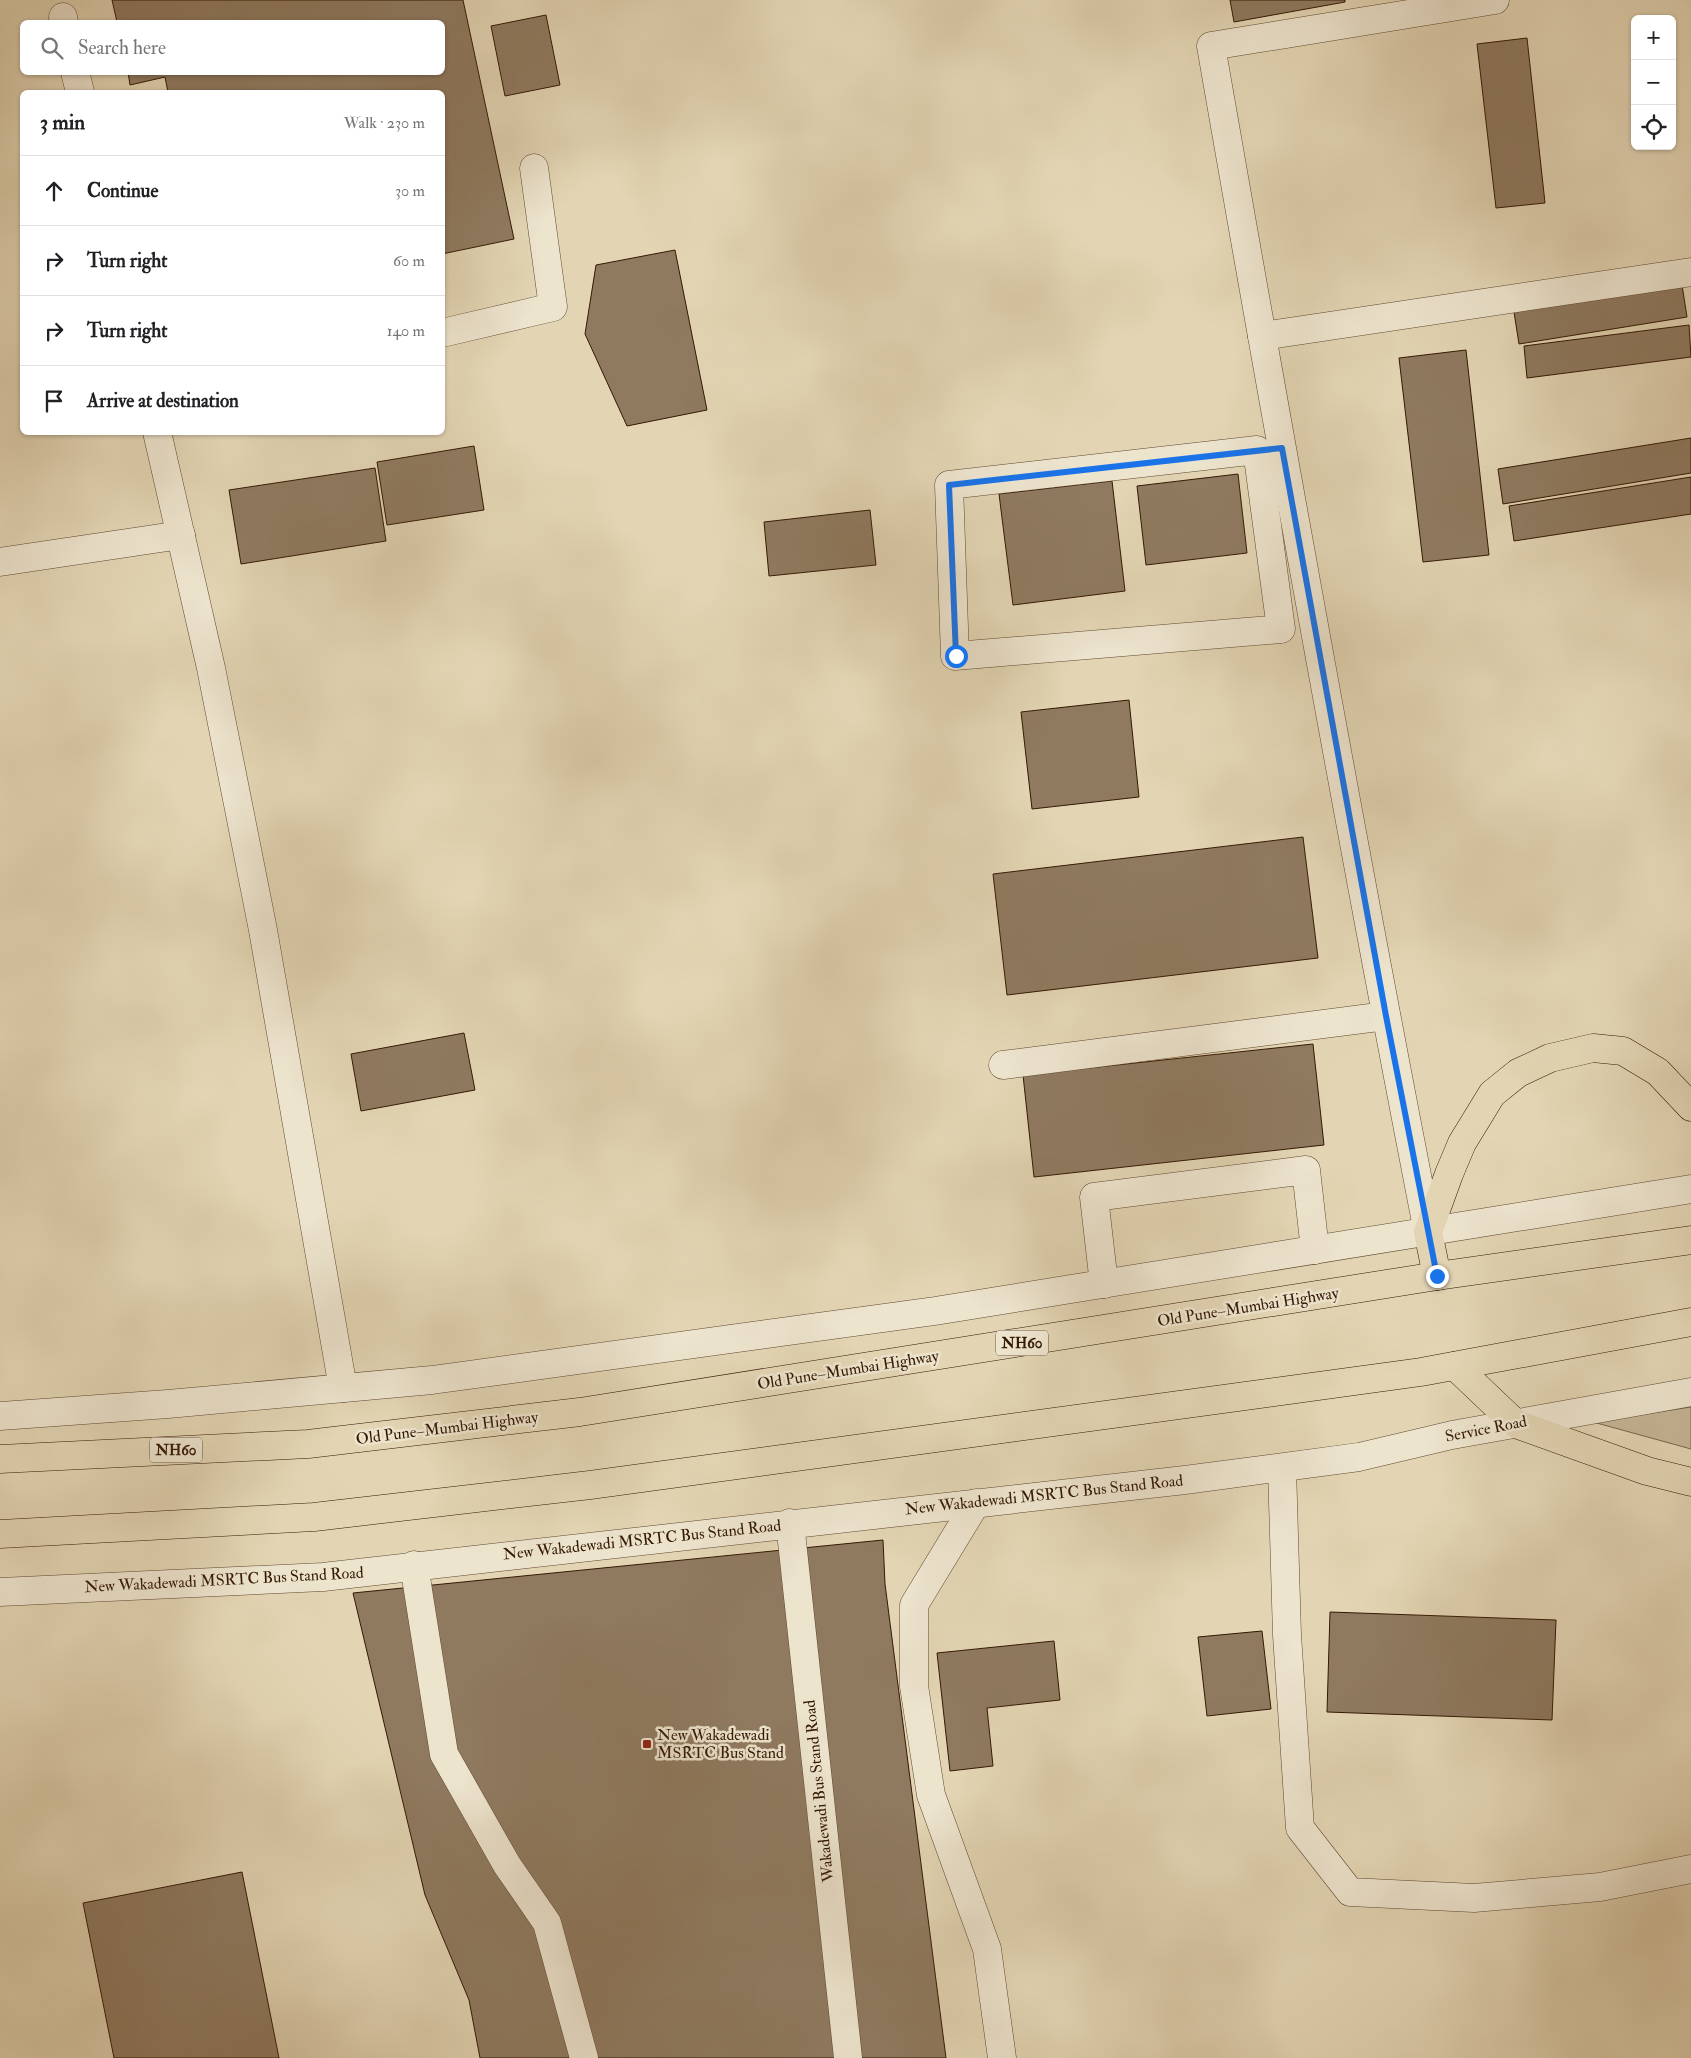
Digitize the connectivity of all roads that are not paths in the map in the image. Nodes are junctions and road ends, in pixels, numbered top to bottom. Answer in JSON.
{"nodes":[{"id":1,"x":1495,"y":0,"type":"edge"},
{"id":2,"x":76,"y":75,"type":"edge"},
{"id":3,"x":80,"y":90,"type":"edge"},
{"id":4,"x":534,"y":168,"type":"dead end"},
{"id":5,"x":1691,"y":272,"type":"edge"},
{"id":6,"x":445,"y":332,"type":"edge"},
{"id":7,"x":1262,"y":336,"type":"junction"},
{"id":8,"x":158,"y":435,"type":"edge"},
{"id":9,"x":1269,"y":449,"type":"junction"},
{"id":10,"x":181,"y":535,"type":"junction"},
{"id":11,"x":0,"y":562,"type":"edge"},
{"id":12,"x":1386,"y":1016,"type":"junction"},
{"id":13,"x":1003,"y":1065,"type":"dead end"},
{"id":14,"x":1691,"y":1107,"type":"edge"},
{"id":15,"x":1691,"y":1189,"type":"edge"},
{"id":16,"x":1428,"y":1232,"type":"junction"},
{"id":17,"x":1691,"y":1240,"type":"edge"},
{"id":18,"x":1315,"y":1250,"type":"junction"},
{"id":19,"x":1437,"y":1276,"type":"junction"},
{"id":20,"x":1104,"y":1284,"type":"junction"},
{"id":21,"x":1691,"y":1322,"type":"edge"},
{"id":22,"x":1455,"y":1366,"type":"junction"},
{"id":23,"x":343,"y":1388,"type":"junction"},
{"id":24,"x":1691,"y":1392,"type":"edge"},
{"id":25,"x":0,"y":1416,"type":"edge"},
{"id":26,"x":1516,"y":1424,"type":"junction"},
{"id":27,"x":0,"y":1459,"type":"edge"},
{"id":28,"x":1282,"y":1468,"type":"junction"},
{"id":29,"x":1691,"y":1482,"type":"edge"},
{"id":30,"x":976,"y":1503,"type":"junction"},
{"id":31,"x":790,"y":1524,"type":"junction"},
{"id":32,"x":0,"y":1534,"type":"edge"},
{"id":33,"x":414,"y":1565,"type":"junction"},
{"id":34,"x":0,"y":1592,"type":"edge"},
{"id":35,"x":1691,"y":1869,"type":"edge"},
{"id":36,"x":584,"y":2058,"type":"edge"},
{"id":37,"x":848,"y":2058,"type":"edge"},
{"id":38,"x":1002,"y":2058,"type":"edge"}],
"edges":[{"from":1,"to":7,"type":"street"},
{"from":2,"to":3,"type":"street"},
{"from":4,"to":6,"type":"street"},
{"from":5,"to":7,"type":"street"},
{"from":7,"to":9,"type":"street"},
{"from":8,"to":10,"type":"street"},
{"from":9,"to":9,"type":"street"},
{"from":9,"to":12,"type":"street"},
{"from":10,"to":11,"type":"street"},
{"from":10,"to":23,"type":"street"},
{"from":12,"to":13,"type":"street"},
{"from":12,"to":16,"type":"street"},
{"from":14,"to":16,"type":"main road"},
{"from":15,"to":16,"type":"street"},
{"from":16,"to":18,"type":"street"},
{"from":16,"to":19,"type":"main road"},
{"from":17,"to":19,"type":"main road","name":"Old Pune–Mumbai Highway","number":"NH60"},
{"from":18,"to":20,"type":"street"},
{"from":18,"to":20,"type":"street"},
{"from":19,"to":27,"type":"main road","name":"Old Pune–Mumbai Highway","number":"NH60"},
{"from":20,"to":23,"type":"street"},
{"from":21,"to":22,"type":"main road"},
{"from":22,"to":26,"type":"main road"},
{"from":22,"to":32,"type":"main road"},
{"from":23,"to":25,"type":"street"},
{"from":24,"to":26,"type":"street","name":"Service Road"},
{"from":26,"to":28,"type":"street","name":"Service Road"},
{"from":26,"to":29,"type":"main road"},
{"from":28,"to":30,"type":"street","name":"New Wakadewadi MSRTC Bus Stand Road"},
{"from":28,"to":35,"type":"street"},
{"from":30,"to":31,"type":"street","name":"New Wakadewadi MSRTC Bus Stand Road"},
{"from":30,"to":38,"type":"street"},
{"from":31,"to":33,"type":"street","name":"New Wakadewadi MSRTC Bus Stand Road"},
{"from":31,"to":37,"type":"street","name":"Wakadewadi Bus Stand Road"},
{"from":33,"to":34,"type":"street","name":"New Wakadewadi MSRTC Bus Stand Road"},
{"from":33,"to":36,"type":"street"}]}
